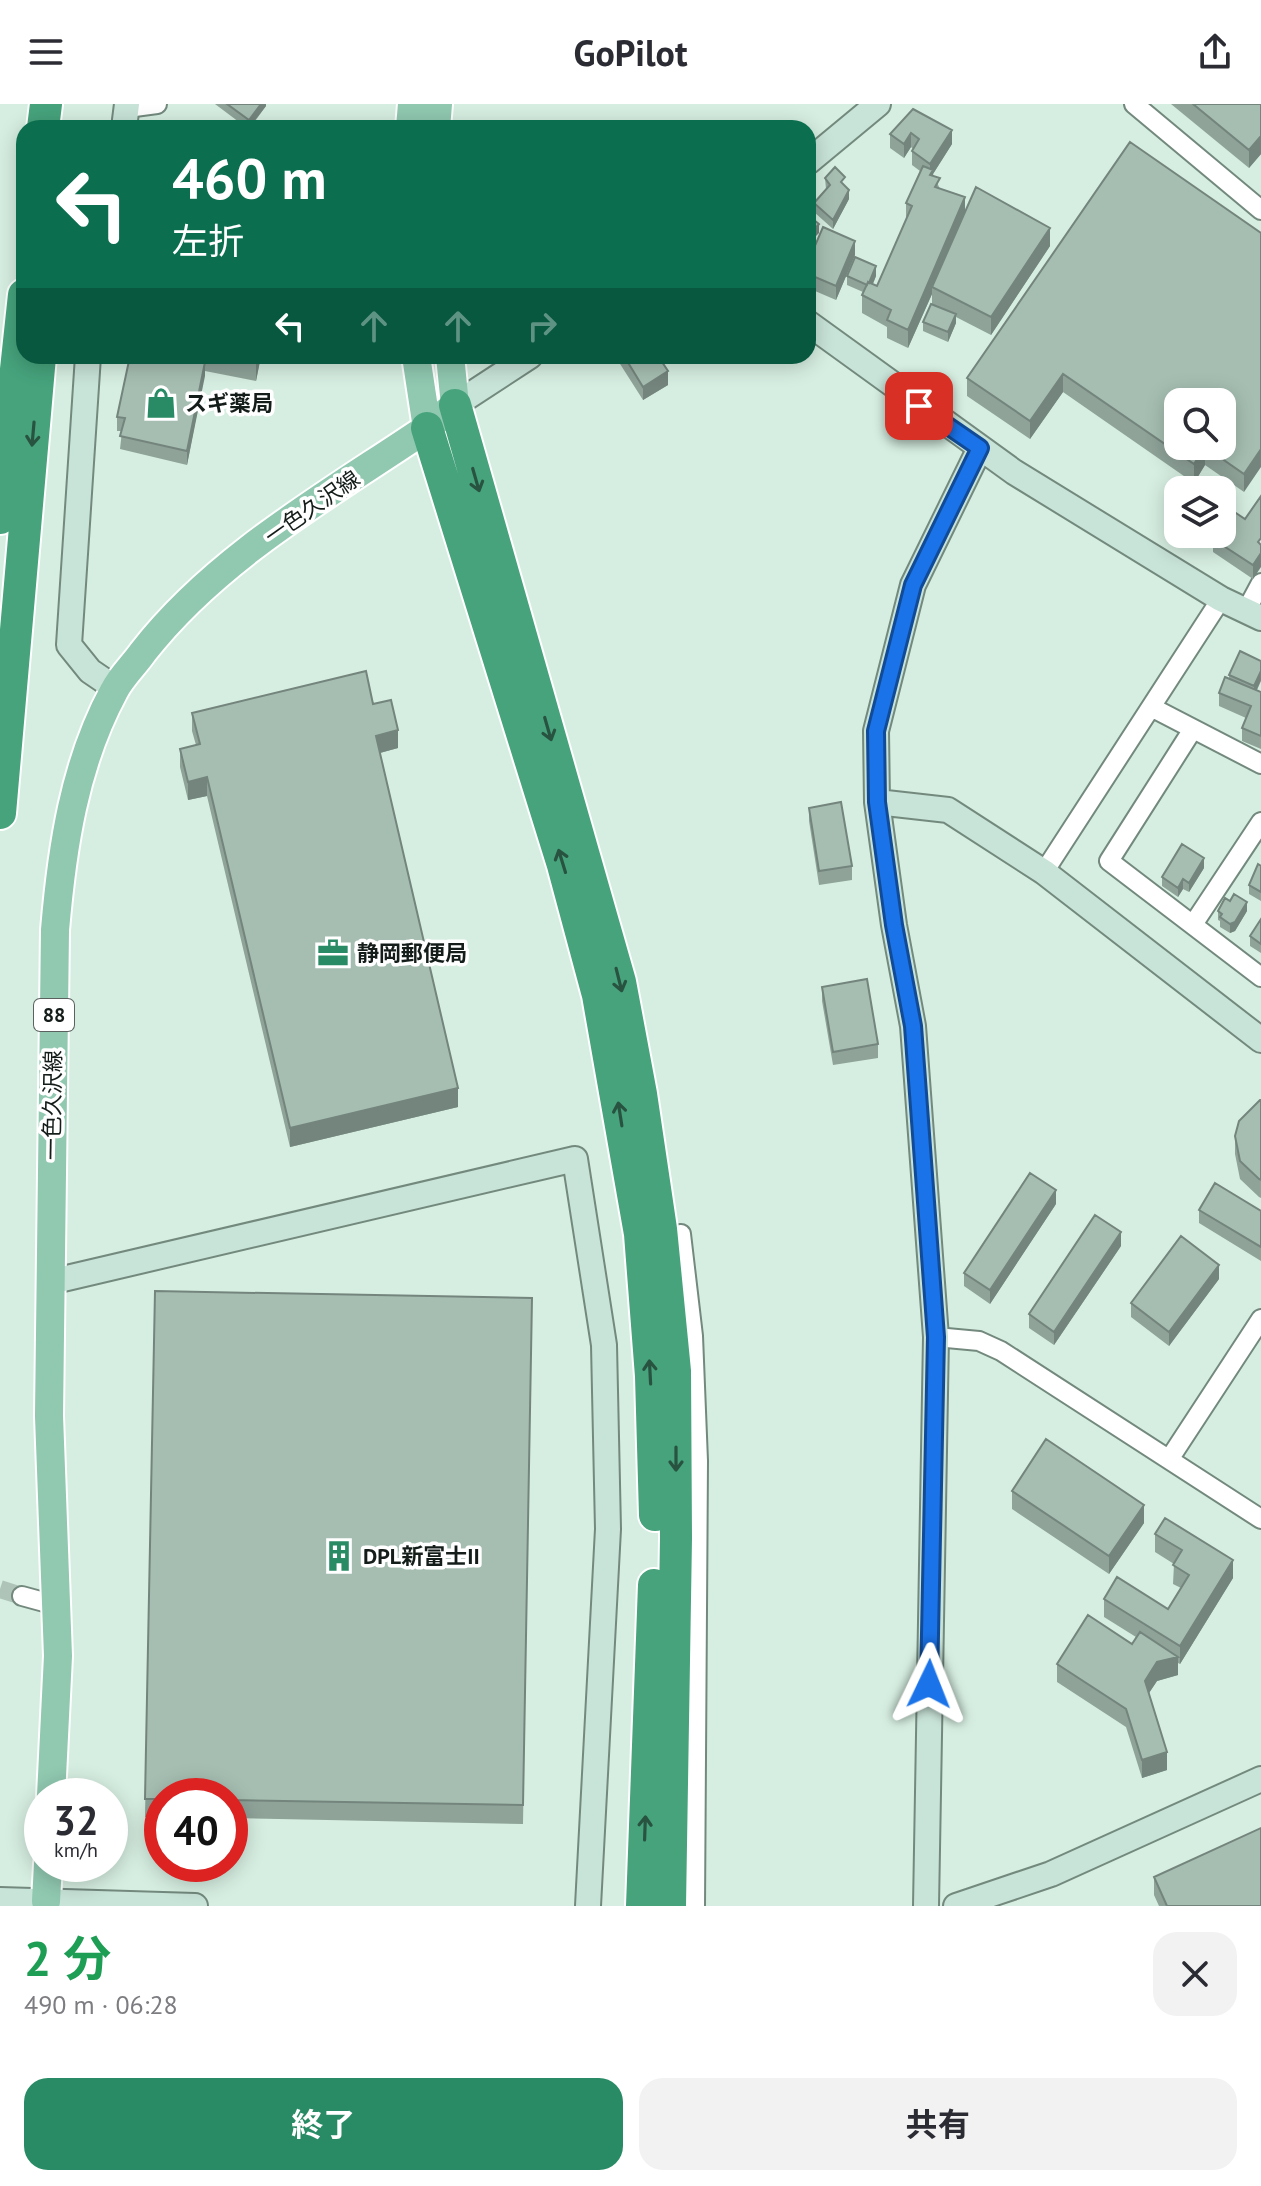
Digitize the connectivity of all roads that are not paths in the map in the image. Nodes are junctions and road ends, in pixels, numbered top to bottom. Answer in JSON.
{"nodes":[{"id":1,"x":157,"y":104,"type":"edge"},
{"id":2,"x":878,"y":104,"type":"edge"},
{"id":3,"x":1134,"y":104,"type":"edge"},
{"id":4,"x":126,"y":113,"type":"edge"},
{"id":5,"x":816,"y":155,"type":"edge"},
{"id":6,"x":1261,"y":210,"type":"edge"},
{"id":7,"x":816,"y":329,"type":"edge"},
{"id":8,"x":17,"y":364,"type":"edge"},
{"id":9,"x":39,"y":364,"type":"edge"},
{"id":10,"x":87,"y":364,"type":"edge"},
{"id":11,"x":417,"y":364,"type":"edge"},
{"id":12,"x":451,"y":364,"type":"edge"},
{"id":13,"x":518,"y":364,"type":"edge"},
{"id":14,"x":455,"y":405,"type":"junction"},
{"id":15,"x":427,"y":428,"type":"junction"},
{"id":16,"x":980,"y":448,"type":"junction"},
{"id":17,"x":0,"y":518,"type":"edge"},
{"id":18,"x":1261,"y":583,"type":"edge"},
{"id":19,"x":1221,"y":599,"type":"junction"},
{"id":20,"x":1254,"y":614,"type":"edge"},
{"id":21,"x":115,"y":688,"type":"junction"},
{"id":22,"x":1151,"y":707,"type":"junction"},
{"id":23,"x":1193,"y":729,"type":"junction"},
{"id":24,"x":1261,"y":764,"type":"edge"},
{"id":25,"x":877,"y":802,"type":"junction"},
{"id":26,"x":0,"y":813,"type":"edge"},
{"id":27,"x":1261,"y":822,"type":"edge"},
{"id":28,"x":1044,"y":872,"type":"junction"},
{"id":29,"x":1194,"y":923,"type":"junction"},
{"id":30,"x":1261,"y":977,"type":"edge"},
{"id":31,"x":1261,"y":1040,"type":"edge"},
{"id":32,"x":681,"y":1234,"type":"dead end"},
{"id":33,"x":50,"y":1282,"type":"junction"},
{"id":34,"x":1261,"y":1319,"type":"edge"},
{"id":35,"x":936,"y":1337,"type":"junction"},
{"id":36,"x":1170,"y":1458,"type":"junction"},
{"id":37,"x":1261,"y":1519,"type":"edge"},
{"id":38,"x":22,"y":1596,"type":"tunnel mouth"},
{"id":39,"x":55,"y":1605,"type":"junction"},
{"id":40,"x":52,"y":1778,"type":"edge"},
{"id":41,"x":1261,"y":1779,"type":"edge"},
{"id":42,"x":47,"y":1882,"type":"edge"},
{"id":43,"x":0,"y":1900,"type":"edge"},
{"id":44,"x":46,"y":1904,"type":"edge"},
{"id":45,"x":195,"y":1906,"type":"edge"},
{"id":46,"x":588,"y":1906,"type":"edge"},
{"id":47,"x":642,"y":1906,"type":"edge"},
{"id":48,"x":670,"y":1906,"type":"edge"},
{"id":49,"x":695,"y":1906,"type":"edge"},
{"id":50,"x":926,"y":1906,"type":"edge"},
{"id":51,"x":956,"y":1906,"type":"edge"}],
"edges":[{"from":1,"to":4,"type":"street"},
{"from":2,"to":5,"type":"street"},
{"from":3,"to":6,"type":"street"},
{"from":7,"to":16,"type":"street"},
{"from":8,"to":17,"type":"highway"},
{"from":9,"to":26,"type":"highway","one_way":true},
{"from":10,"to":21,"type":"street"},
{"from":11,"to":15,"type":"main road"},
{"from":12,"to":14,"type":"main road"},
{"from":13,"to":14,"type":"street"},
{"from":14,"to":15,"type":"main road","name":"一色久沢線","number":"88"},
{"from":14,"to":48,"type":"highway","one_way":true},
{"from":15,"to":21,"type":"main road","name":"一色久沢線","number":"88"},
{"from":47,"to":15,"type":"highway","one_way":true},
{"from":16,"to":19,"type":"street"},
{"from":16,"to":25,"type":"street"},
{"from":18,"to":20,"type":"street"},
{"from":19,"to":20,"type":"street"},
{"from":19,"to":22,"type":"street"},
{"from":21,"to":33,"type":"main road","name":"一色久沢線","number":"88"},
{"from":22,"to":23,"type":"street"},
{"from":22,"to":28,"type":"street"},
{"from":23,"to":24,"type":"street"},
{"from":23,"to":29,"type":"street"},
{"from":25,"to":28,"type":"street"},
{"from":25,"to":35,"type":"street"},
{"from":27,"to":29,"type":"street"},
{"from":28,"to":31,"type":"street"},
{"from":29,"to":30,"type":"street"},
{"from":32,"to":49,"type":"street"},
{"from":33,"to":39,"type":"main road","name":"一色久沢線","number":"88"},
{"from":33,"to":46,"type":"street"},
{"from":34,"to":36,"type":"street"},
{"from":35,"to":36,"type":"street"},
{"from":35,"to":50,"type":"street"},
{"from":36,"to":37,"type":"street"},
{"from":38,"to":39,"type":"street"},
{"from":39,"to":40,"type":"main road","name":"一色久沢線","number":"88"},
{"from":41,"to":51,"type":"street"},
{"from":42,"to":44,"type":"main road"},
{"from":43,"to":44,"type":"street"},
{"from":44,"to":45,"type":"street"}]}
